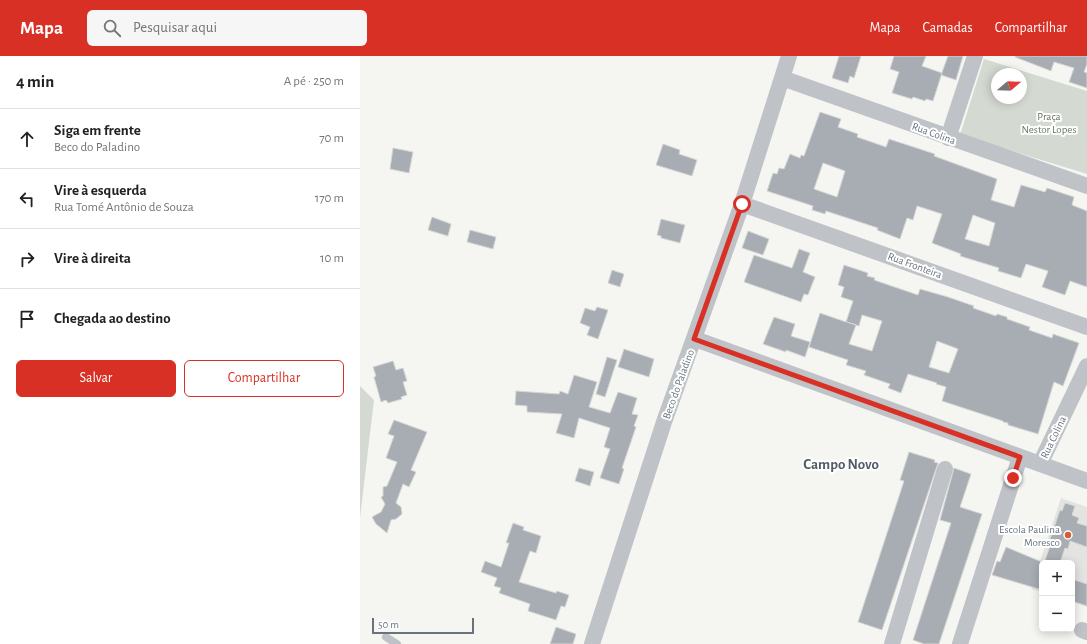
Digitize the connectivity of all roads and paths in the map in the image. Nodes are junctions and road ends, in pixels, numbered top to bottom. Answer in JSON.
{"nodes":[{"id":1,"x":789,"y":56,"type":"edge"},
{"id":2,"x":975,"y":56,"type":"edge"},
{"id":3,"x":782,"y":78,"type":"junction"},
{"id":4,"x":948,"y":138,"type":"junction"},
{"id":5,"x":1087,"y":186,"type":"edge"},
{"id":6,"x":742,"y":204,"type":"junction"},
{"id":7,"x":1087,"y":327,"type":"edge"},
{"id":8,"x":694,"y":339,"type":"junction"},
{"id":9,"x":1087,"y":366,"type":"edge"},
{"id":10,"x":1020,"y":457,"type":"junction"},
{"id":11,"x":1040,"y":464,"type":"junction"},
{"id":12,"x":945,"y":469,"type":"dead end"},
{"id":13,"x":1087,"y":482,"type":"edge"},
{"id":14,"x":386,"y":637,"type":"dead end"},
{"id":15,"x":397,"y":644,"type":"edge"},
{"id":16,"x":592,"y":644,"type":"edge"},
{"id":17,"x":892,"y":644,"type":"edge"},
{"id":18,"x":960,"y":644,"type":"edge"}],
"edges":[{"from":1,"to":3,"type":"street","name":"Beco do Paladino"},
{"from":2,"to":4,"type":"street"},
{"from":3,"to":4,"type":"street","name":"Rua Colina"},
{"from":3,"to":6,"type":"street","name":"Beco do Paladino"},
{"from":4,"to":5,"type":"street","name":"Rua Colina"},
{"from":6,"to":7,"type":"street","name":"Rua Fronteira"},
{"from":6,"to":8,"type":"street","name":"Beco do Paladino"},
{"from":8,"to":10,"type":"street"},
{"from":8,"to":16,"type":"street","name":"Beco do Paladino"},
{"from":9,"to":11,"type":"street","name":"Rua Colina"},
{"from":10,"to":11,"type":"street"},
{"from":10,"to":18,"type":"street"},
{"from":11,"to":13,"type":"street"},
{"from":12,"to":17,"type":"street"},
{"from":14,"to":15,"type":"lane"}]}
